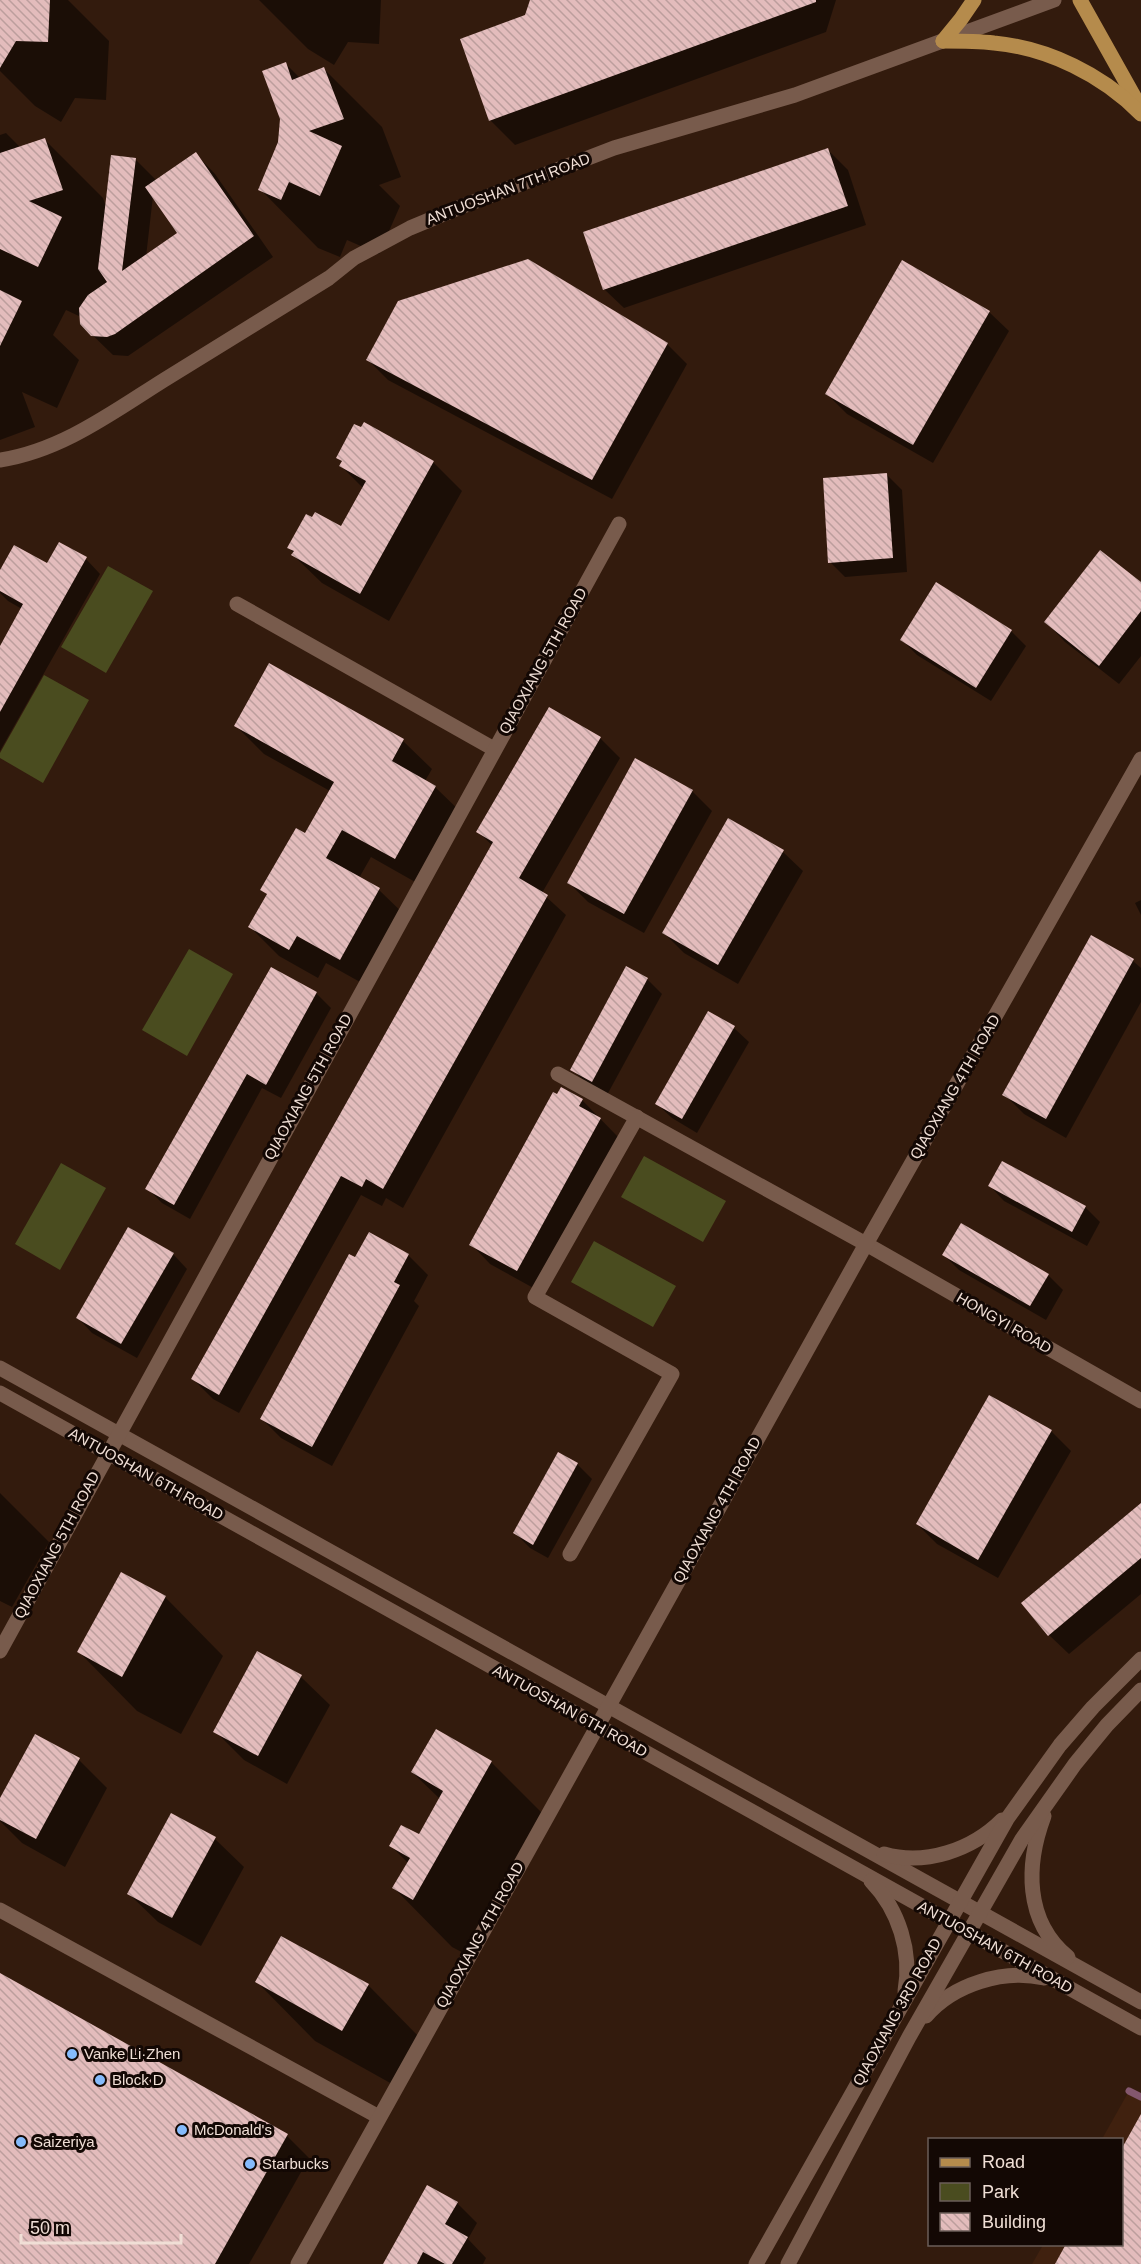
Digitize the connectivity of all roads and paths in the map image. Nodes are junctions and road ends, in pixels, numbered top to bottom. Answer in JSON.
{"nodes":[{"id":1,"x":974,"y":0,"type":"edge"},
{"id":2,"x":1054,"y":0,"type":"edge"},
{"id":3,"x":1080,"y":0,"type":"edge"},
{"id":4,"x":943,"y":40,"type":"junction"},
{"id":5,"x":1141,"y":110,"type":"edge"},
{"id":6,"x":1141,"y":114,"type":"edge"},
{"id":7,"x":0,"y":460,"type":"edge"},
{"id":8,"x":619,"y":524,"type":"dead end"},
{"id":9,"x":237,"y":604,"type":"dead end"},
{"id":10,"x":494,"y":749,"type":"junction"},
{"id":11,"x":1141,"y":759,"type":"edge"},
{"id":12,"x":558,"y":1074,"type":"dead end"},
{"id":13,"x":637,"y":1118,"type":"junction"},
{"id":14,"x":866,"y":1244,"type":"junction"},
{"id":15,"x":0,"y":1368,"type":"edge"},
{"id":16,"x":0,"y":1393,"type":"edge"},
{"id":17,"x":1141,"y":1401,"type":"edge"},
{"id":18,"x":118,"y":1433,"type":"junction"},
{"id":19,"x":107,"y":1453,"type":"junction"},
{"id":20,"x":570,"y":1554,"type":"dead end"},
{"id":21,"x":0,"y":1651,"type":"edge"},
{"id":22,"x":1141,"y":1659,"type":"edge"},
{"id":23,"x":1141,"y":1690,"type":"edge"},
{"id":24,"x":607,"y":1707,"type":"junction"},
{"id":25,"x":597,"y":1725,"type":"junction"},
{"id":26,"x":1060,"y":1785,"type":"junction"},
{"id":27,"x":1018,"y":1802,"type":"junction"},
{"id":28,"x":853,"y":1843,"type":"junction"},
{"id":29,"x":860,"y":1871,"type":"junction"},
{"id":30,"x":959,"y":1902,"type":"junction"},
{"id":31,"x":0,"y":1910,"type":"edge"},
{"id":32,"x":979,"y":1912,"type":"junction"},
{"id":33,"x":948,"y":1921,"type":"junction"},
{"id":34,"x":968,"y":1932,"type":"junction"},
{"id":35,"x":1089,"y":1974,"type":"junction"},
{"id":36,"x":1060,"y":1983,"type":"junction"},
{"id":37,"x":1141,"y":2002,"type":"edge"},
{"id":38,"x":899,"y":2008,"type":"junction"},
{"id":39,"x":1141,"y":2028,"type":"edge"},
{"id":40,"x":909,"y":2037,"type":"junction"},
{"id":41,"x":379,"y":2117,"type":"junction"},
{"id":42,"x":298,"y":2264,"type":"edge"},
{"id":43,"x":756,"y":2264,"type":"edge"},
{"id":44,"x":788,"y":2264,"type":"edge"}],
"edges":[{"from":1,"to":4,"type":"main road"},
{"from":2,"to":4,"type":"street","name":"ANTUOSHAN 7TH ROAD"},
{"from":3,"to":5,"type":"main road"},
{"from":4,"to":6,"type":"main road"},
{"from":4,"to":7,"type":"street","name":"ANTUOSHAN 7TH ROAD"},
{"from":8,"to":10,"type":"street","name":"QIAOXIANG 5TH ROAD"},
{"from":9,"to":10,"type":"street"},
{"from":10,"to":18,"type":"street","name":"QIAOXIANG 5TH ROAD"},
{"from":11,"to":14,"type":"street","name":"QIAOXIANG 4TH ROAD"},
{"from":12,"to":13,"type":"street","name":"HONGYI ROAD"},
{"from":13,"to":14,"type":"street","name":"HONGYI ROAD"},
{"from":13,"to":20,"type":"street"},
{"from":14,"to":17,"type":"street","name":"HONGYI ROAD"},
{"from":14,"to":24,"type":"street","name":"QIAOXIANG 4TH ROAD"},
{"from":15,"to":18,"type":"street","name":"ANTUOSHAN 6TH ROAD"},
{"from":16,"to":19,"type":"street","name":"ANTUOSHAN 6TH ROAD"},
{"from":18,"to":19,"type":"street","name":"QIAOXIANG 5TH ROAD"},
{"from":18,"to":24,"type":"street","name":"ANTUOSHAN 6TH ROAD"},
{"from":19,"to":21,"type":"street","name":"QIAOXIANG 5TH ROAD"},
{"from":19,"to":25,"type":"street","name":"ANTUOSHAN 6TH ROAD"},
{"from":22,"to":27,"type":"street","name":"QIAOXIANG 3RD ROAD"},
{"from":23,"to":26,"type":"street","name":"QIAOXIANG 3RD ROAD"},
{"from":24,"to":25,"type":"street","name":"QIAOXIANG 4TH ROAD"},
{"from":24,"to":28,"type":"street","name":"ANTUOSHAN 6TH ROAD"},
{"from":25,"to":29,"type":"street","name":"ANTUOSHAN 6TH ROAD"},
{"from":25,"to":41,"type":"street","name":"QIAOXIANG 4TH ROAD"},
{"from":26,"to":32,"type":"street","name":"QIAOXIANG 3RD ROAD"},
{"from":26,"to":35,"type":"street"},
{"from":27,"to":28,"type":"street"},
{"from":27,"to":30,"type":"street","name":"QIAOXIANG 3RD ROAD"},
{"from":28,"to":30,"type":"street","name":"ANTUOSHAN 6TH ROAD"},
{"from":29,"to":33,"type":"street","name":"ANTUOSHAN 6TH ROAD"},
{"from":29,"to":38,"type":"street"},
{"from":30,"to":32,"type":"street","name":"ANTUOSHAN 6TH ROAD"},
{"from":30,"to":33,"type":"street","name":"QIAOXIANG 3RD ROAD"},
{"from":31,"to":41,"type":"street"},
{"from":32,"to":34,"type":"street","name":"QIAOXIANG 3RD ROAD"},
{"from":32,"to":35,"type":"street","name":"ANTUOSHAN 6TH ROAD"},
{"from":33,"to":34,"type":"street","name":"ANTUOSHAN 6TH ROAD"},
{"from":33,"to":38,"type":"street","name":"QIAOXIANG 3RD ROAD"},
{"from":34,"to":36,"type":"street","name":"ANTUOSHAN 6TH ROAD"},
{"from":34,"to":40,"type":"street","name":"QIAOXIANG 3RD ROAD"},
{"from":35,"to":37,"type":"street","name":"ANTUOSHAN 6TH ROAD"},
{"from":36,"to":39,"type":"street","name":"ANTUOSHAN 6TH ROAD"},
{"from":36,"to":40,"type":"street"},
{"from":38,"to":43,"type":"street","name":"QIAOXIANG 3RD ROAD"},
{"from":40,"to":44,"type":"street","name":"QIAOXIANG 3RD ROAD"},
{"from":41,"to":42,"type":"street","name":"QIAOXIANG 4TH ROAD"}]}
